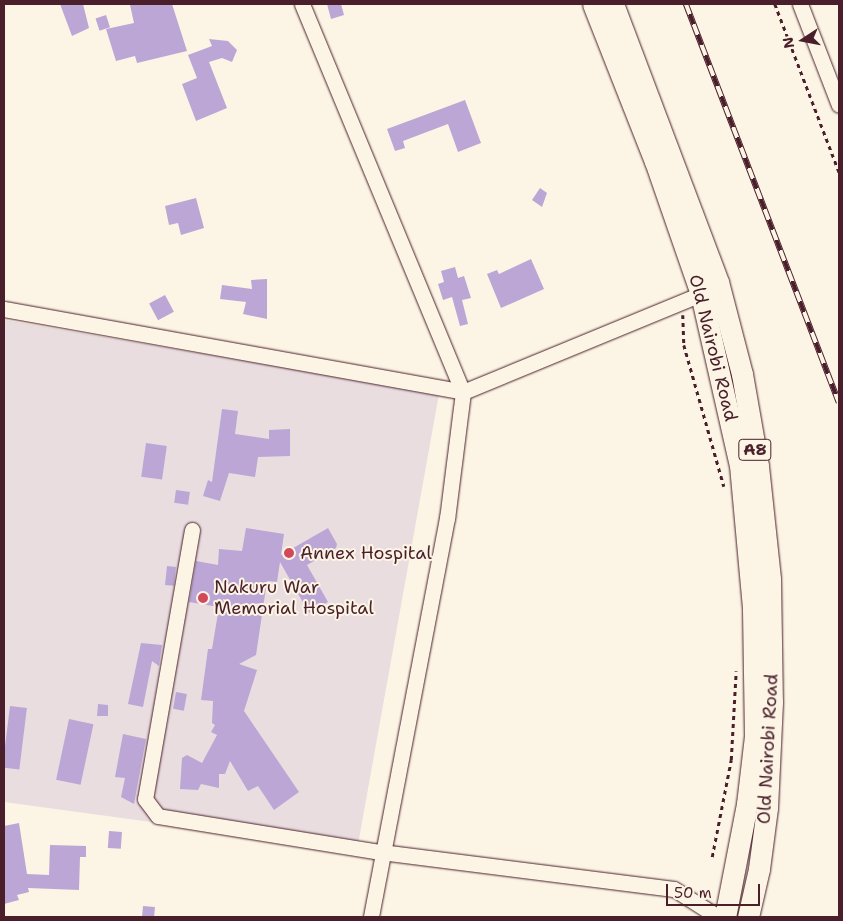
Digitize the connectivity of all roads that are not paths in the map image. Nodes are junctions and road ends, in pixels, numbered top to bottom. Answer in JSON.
{"nodes":[{"id":1,"x":302,"y":4,"type":"edge"},
{"id":2,"x":593,"y":4,"type":"edge"},
{"id":3,"x":613,"y":4,"type":"edge"},
{"id":4,"x":800,"y":4,"type":"edge"},
{"id":5,"x":839,"y":105,"type":"edge"},
{"id":6,"x":693,"y":300,"type":"junction"},
{"id":7,"x":4,"y":309,"type":"edge"},
{"id":8,"x":463,"y":392,"type":"junction"},
{"id":9,"x":192,"y":530,"type":"dead end"},
{"id":10,"x":381,"y":852,"type":"junction"},
{"id":11,"x":371,"y":917,"type":"edge"},
{"id":12,"x":718,"y":917,"type":"edge"},
{"id":13,"x":725,"y":917,"type":"edge"},
{"id":14,"x":748,"y":917,"type":"edge"}],
"edges":[{"from":1,"to":8,"type":"street"},
{"from":2,"to":6,"type":"highway","name":"Old Nairobi Road","number":"A8"},
{"from":3,"to":14,"type":"highway","name":"Old Nairobi Road","number":"A8"},
{"from":4,"to":5,"type":"street"},
{"from":6,"to":8,"type":"street"},
{"from":6,"to":13,"type":"highway","name":"Old Nairobi Road","number":"A8"},
{"from":7,"to":8,"type":"street"},
{"from":8,"to":10,"type":"street"},
{"from":9,"to":10,"type":"street"},
{"from":10,"to":11,"type":"street"},
{"from":10,"to":12,"type":"street"}]}
